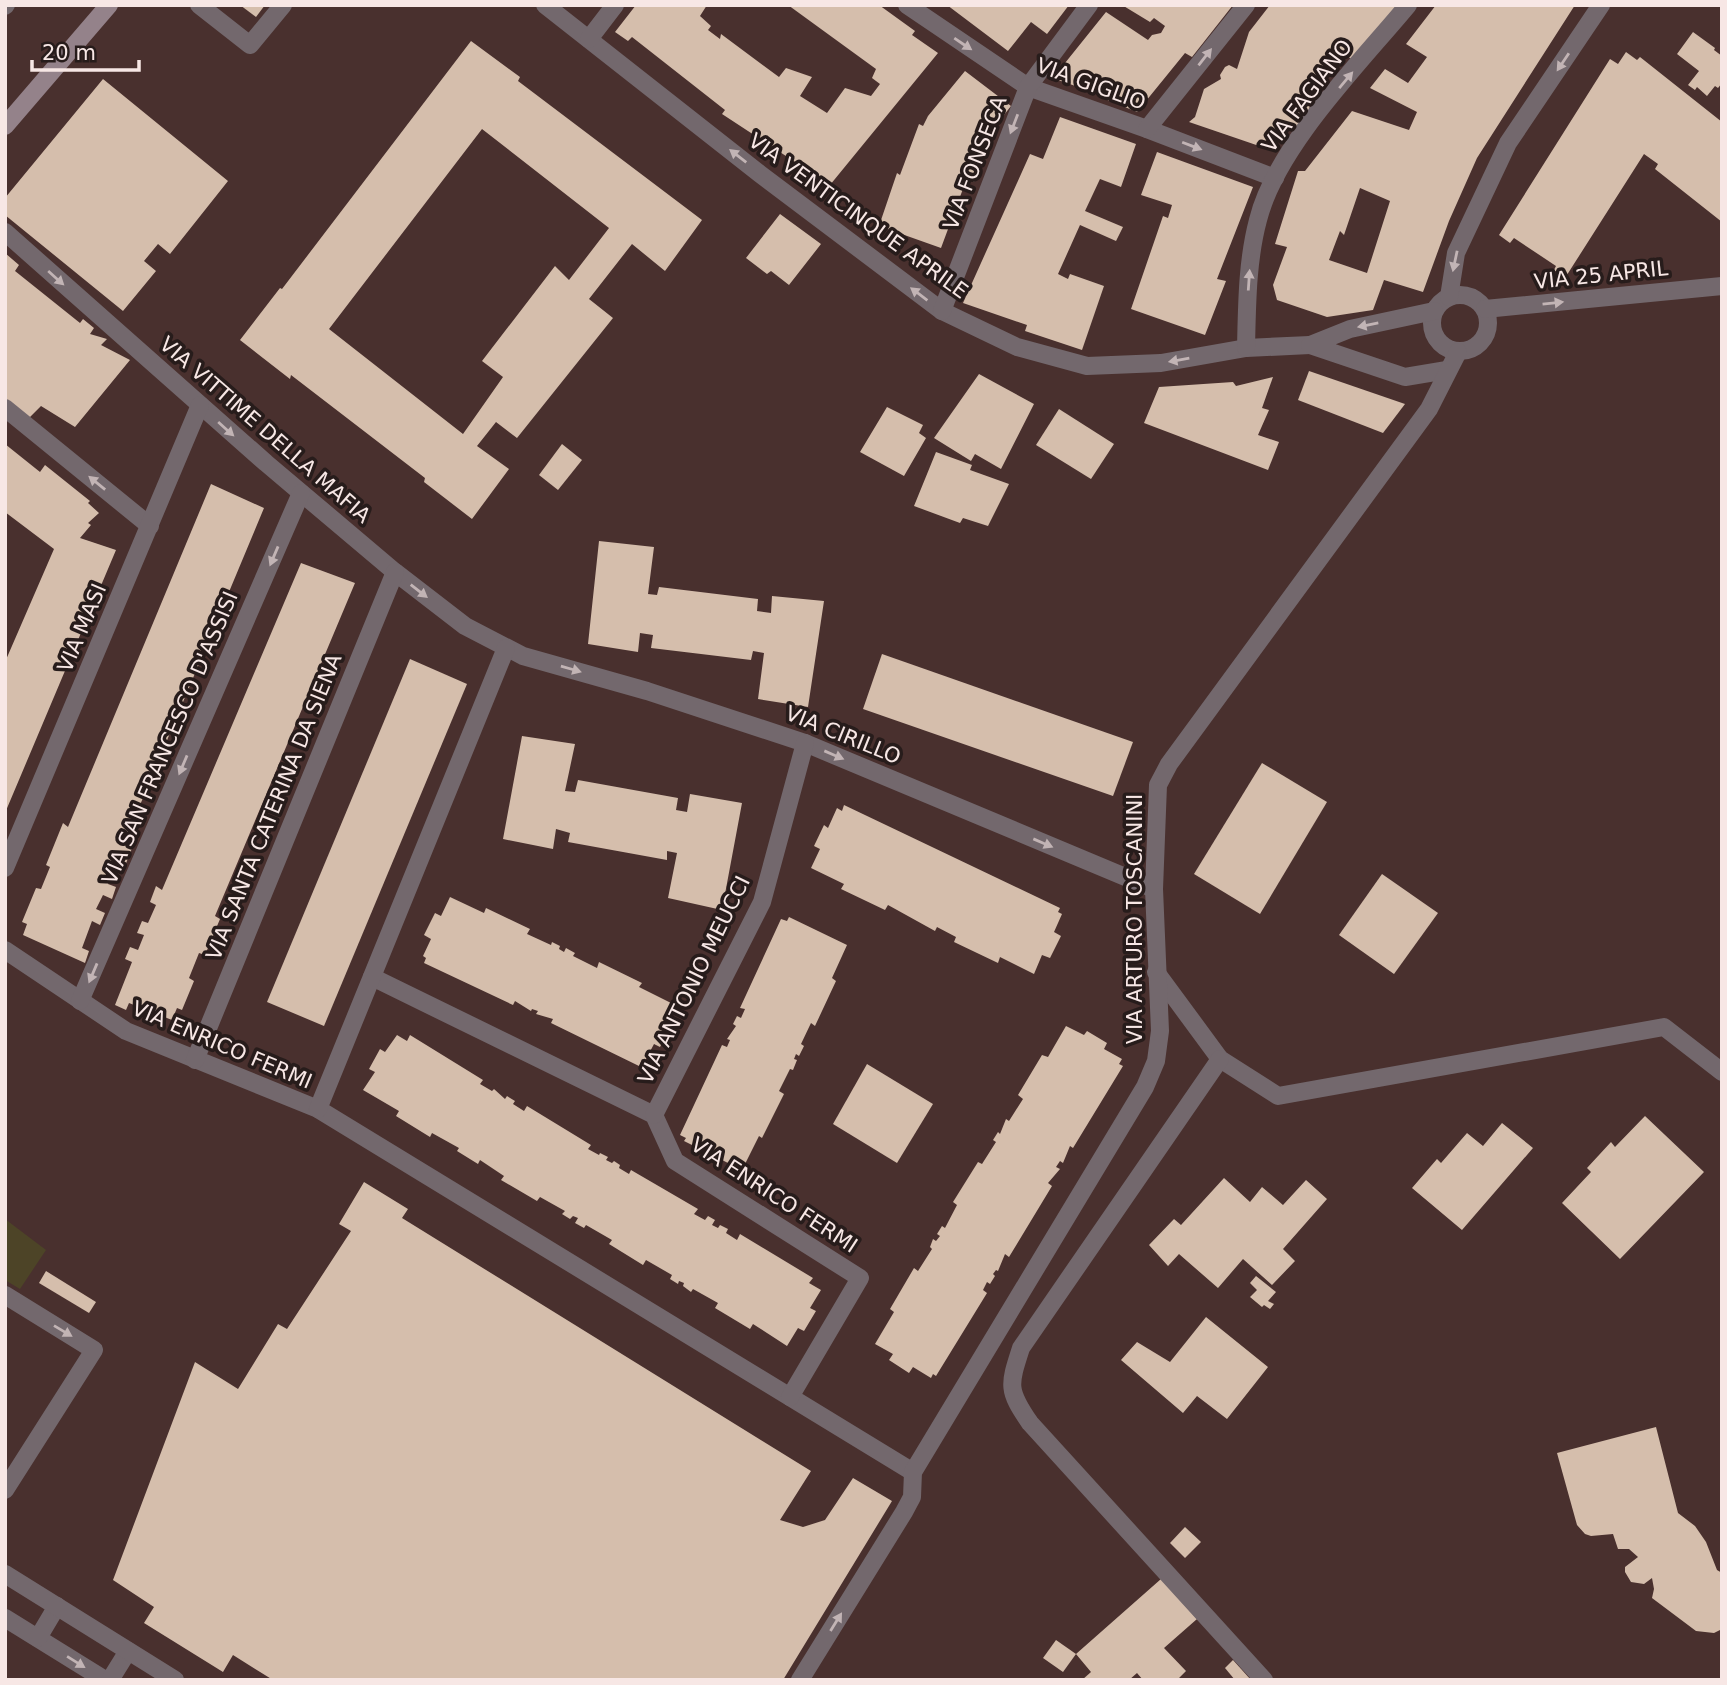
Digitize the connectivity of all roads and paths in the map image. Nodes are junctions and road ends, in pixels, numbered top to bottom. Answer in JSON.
{"nodes":[{"id":1,"x":109,"y":5,"type":"edge"},
{"id":2,"x":199,"y":5,"type":"edge"},
{"id":3,"x":283,"y":5,"type":"edge"},
{"id":4,"x":545,"y":5,"type":"edge"},
{"id":5,"x":614,"y":5,"type":"edge"},
{"id":6,"x":907,"y":5,"type":"edge"},
{"id":7,"x":1089,"y":5,"type":"edge"},
{"id":8,"x":1245,"y":5,"type":"edge"},
{"id":9,"x":1408,"y":5,"type":"edge"},
{"id":10,"x":1601,"y":5,"type":"edge"},
{"id":11,"x":589,"y":39,"type":"junction"},
{"id":12,"x":1028,"y":88,"type":"junction"},
{"id":13,"x":5,"y":126,"type":"edge"},
{"id":14,"x":1147,"y":129,"type":"junction"},
{"id":15,"x":1275,"y":178,"type":"junction"},
{"id":16,"x":5,"y":232,"type":"edge"},
{"id":17,"x":1722,"y":286,"type":"edge"},
{"id":18,"x":1449,"y":297,"type":"junction"},
{"id":19,"x":1485,"y":309,"type":"junction"},
{"id":20,"x":942,"y":311,"type":"junction"},
{"id":21,"x":1434,"y":311,"type":"junction"},
{"id":22,"x":1310,"y":345,"type":"junction"},
{"id":23,"x":1246,"y":348,"type":"junction"},
{"id":24,"x":1458,"y":352,"type":"junction"},
{"id":25,"x":1447,"y":370,"type":"junction"},
{"id":26,"x":200,"y":405,"type":"junction"},
{"id":27,"x":5,"y":408,"type":"edge"},
{"id":28,"x":301,"y":493,"type":"junction"},
{"id":29,"x":150,"y":526,"type":"junction"},
{"id":30,"x":395,"y":572,"type":"junction"},
{"id":31,"x":506,"y":648,"type":"junction"},
{"id":32,"x":805,"y":743,"type":"junction"},
{"id":33,"x":5,"y":868,"type":"edge"},
{"id":34,"x":1154,"y":889,"type":"junction"},
{"id":35,"x":5,"y":950,"type":"edge"},
{"id":36,"x":1156,"y":972,"type":"junction"},
{"id":37,"x":372,"y":977,"type":"junction"},
{"id":38,"x":80,"y":1001,"type":"junction"},
{"id":39,"x":1220,"y":1059,"type":"junction"},
{"id":40,"x":195,"y":1060,"type":"junction"},
{"id":41,"x":1722,"y":1072,"type":"edge"},
{"id":42,"x":318,"y":1109,"type":"junction"},
{"id":43,"x":654,"y":1115,"type":"junction"},
{"id":44,"x":5,"y":1295,"type":"edge"},
{"id":45,"x":790,"y":1397,"type":"junction"},
{"id":46,"x":914,"y":1472,"type":"junction"},
{"id":47,"x":5,"y":1490,"type":"edge"},
{"id":48,"x":5,"y":1574,"type":"edge"},
{"id":49,"x":57,"y":1606,"type":"junction"},
{"id":50,"x":5,"y":1618,"type":"edge"},
{"id":51,"x":38,"y":1637,"type":"junction"},
{"id":52,"x":128,"y":1650,"type":"junction"},
{"id":53,"x":107,"y":1680,"type":"edge"},
{"id":54,"x":175,"y":1680,"type":"edge"},
{"id":55,"x":800,"y":1680,"type":"edge"},
{"id":56,"x":1264,"y":1680,"type":"edge"}],
"edges":[{"from":1,"to":13,"type":"main road"},
{"from":2,"to":3,"type":"street"},
{"from":4,"to":11,"type":"street","name":"VIA VENTICINQUE APRILE"},
{"from":5,"to":11,"type":"street"},
{"from":6,"to":12,"type":"street","name":"VIA GIGLIO","one_way":true},
{"from":7,"to":12,"type":"street","name":"VIA FONSECA"},
{"from":14,"to":8,"type":"street","one_way":true},
{"from":15,"to":9,"type":"street","name":"VIA FAGIANO","one_way":true},
{"from":10,"to":18,"type":"street","one_way":true},
{"from":20,"to":11,"type":"street","name":"VIA VENTICINQUE APRILE","one_way":true},
{"from":12,"to":14,"type":"street","name":"VIA GIGLIO"},
{"from":12,"to":20,"type":"street","name":"VIA FONSECA","one_way":true},
{"from":14,"to":15,"type":"street","name":"VIA GIGLIO","one_way":true},
{"from":23,"to":15,"type":"street","name":"VIA FAGIANO","one_way":true},
{"from":16,"to":26,"type":"street","name":"VIA VITTIME DELLA MAFIA","one_way":true},
{"from":19,"to":17,"type":"street","name":"VIA 25 APRIL","one_way":true},
{"from":18,"to":19,"type":"street"},
{"from":18,"to":21,"type":"street"},
{"from":19,"to":24,"type":"street"},
{"from":23,"to":20,"type":"street","name":"VIA VENTICINQUE APRILE","one_way":true},
{"from":21,"to":22,"type":"street","name":"VIA VENTICINQUE APRILE","one_way":true},
{"from":21,"to":24,"type":"street"},
{"from":22,"to":23,"type":"street","name":"VIA VENTICINQUE APRILE"},
{"from":22,"to":25,"type":"street","name":"VIA VENTICINQUE APRILE"},
{"from":24,"to":25,"type":"street","name":"VIA ARTURO TOSCANINI"},
{"from":25,"to":34,"type":"street","name":"VIA ARTURO TOSCANINI"},
{"from":26,"to":28,"type":"street","name":"VIA VITTIME DELLA MAFIA","one_way":true},
{"from":26,"to":29,"type":"street","name":"VIA MASI"},
{"from":29,"to":27,"type":"street","one_way":true},
{"from":28,"to":30,"type":"street","name":"VIA VITTIME DELLA MAFIA"},
{"from":28,"to":38,"type":"street","name":"VIA SAN FRANCESCO D'ASSISI","one_way":true},
{"from":29,"to":33,"type":"street","name":"VIA MASI"},
{"from":30,"to":31,"type":"street","name":"VIA VITTIME DELLA MAFIA","one_way":true},
{"from":30,"to":40,"type":"street","name":"VIA SANTA CATERINA DA SIENA"},
{"from":31,"to":32,"type":"street","name":"VIA CIRILLO","one_way":true},
{"from":31,"to":37,"type":"street","name":"VIA ENRICO FERMI"},
{"from":32,"to":34,"type":"street","name":"VIA CIRILLO","one_way":true},
{"from":32,"to":43,"type":"street","name":"VIA ANTONIO MEUCCI"},
{"from":34,"to":36,"type":"street","name":"VIA ARTURO TOSCANINI"},
{"from":35,"to":38,"type":"street","name":"VIA ENRICO FERMI"},
{"from":36,"to":39,"type":"street"},
{"from":36,"to":46,"type":"street","name":"VIA ARTURO TOSCANINI"},
{"from":37,"to":42,"type":"street","name":"VIA ENRICO FERMI"},
{"from":37,"to":43,"type":"street"},
{"from":38,"to":40,"type":"street","name":"VIA ENRICO FERMI"},
{"from":39,"to":41,"type":"street"},
{"from":39,"to":56,"type":"street"},
{"from":40,"to":42,"type":"street","name":"VIA ENRICO FERMI"},
{"from":42,"to":45,"type":"street","name":"VIA ENRICO FERMI"},
{"from":43,"to":45,"type":"street","name":"VIA ENRICO FERMI"},
{"from":44,"to":47,"type":"street","one_way":true},
{"from":45,"to":46,"type":"street","name":"VIA ENRICO FERMI"},
{"from":55,"to":46,"type":"street","name":"VIA ARTURO TOSCANINI","one_way":true},
{"from":48,"to":49,"type":"street"},
{"from":49,"to":51,"type":"street"},
{"from":49,"to":52,"type":"street"},
{"from":50,"to":51,"type":"street"},
{"from":51,"to":53,"type":"street","one_way":true},
{"from":52,"to":53,"type":"street"},
{"from":52,"to":54,"type":"street"}]}
